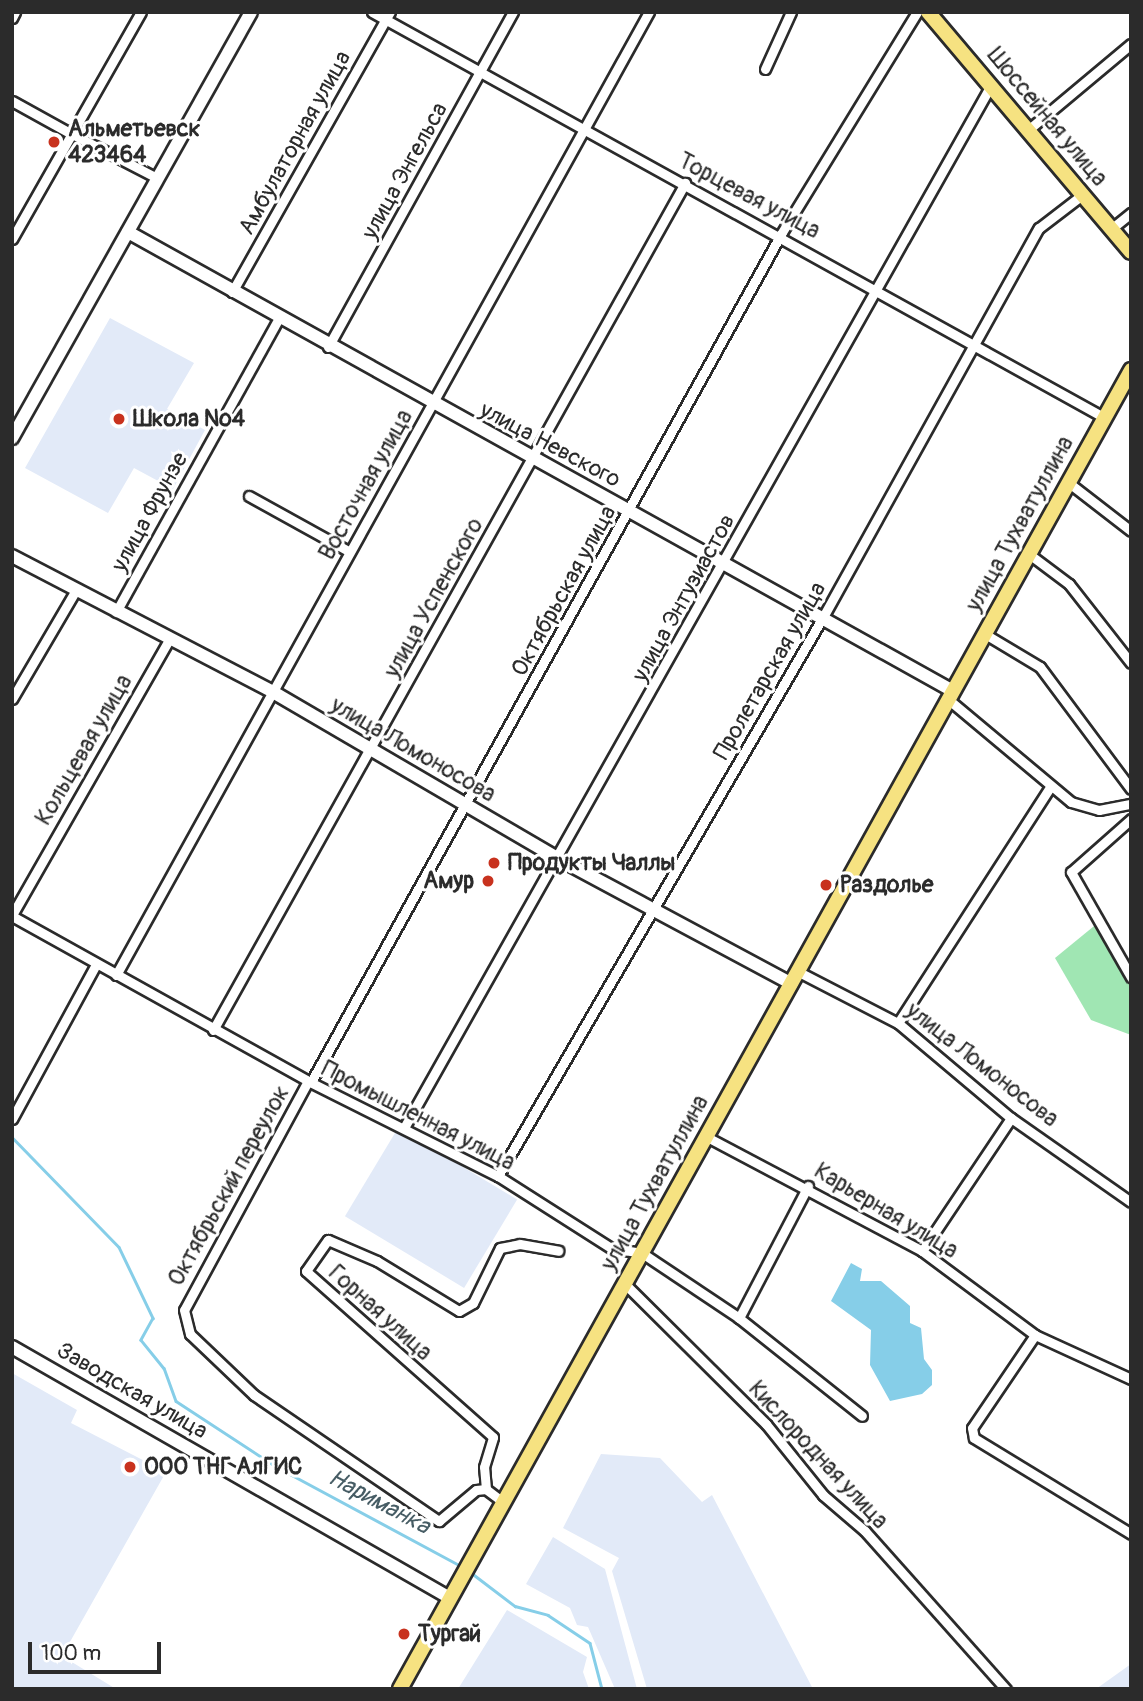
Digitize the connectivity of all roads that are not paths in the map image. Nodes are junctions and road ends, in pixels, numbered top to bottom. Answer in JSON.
{"nodes":[{"id":1,"x":15,"y":12,"type":"edge"},
{"id":2,"x":141,"y":12,"type":"edge"},
{"id":3,"x":251,"y":12,"type":"edge"},
{"id":4,"x":372,"y":12,"type":"edge"},
{"id":5,"x":513,"y":12,"type":"edge"},
{"id":6,"x":649,"y":12,"type":"edge"},
{"id":7,"x":791,"y":12,"type":"edge"},
{"id":8,"x":917,"y":12,"type":"edge"},
{"id":9,"x":928,"y":12,"type":"edge"},
{"id":10,"x":388,"y":16,"type":"edge"},
{"id":11,"x":12,"y":18,"type":"edge"},
{"id":12,"x":1131,"y":44,"type":"edge"},
{"id":13,"x":765,"y":69,"type":"dead end"},
{"id":14,"x":482,"y":72,"type":"junction"},
{"id":15,"x":991,"y":85,"type":"junction"},
{"id":16,"x":12,"y":101,"type":"edge"},
{"id":17,"x":585,"y":129,"type":"junction"},
{"id":18,"x":1028,"y":130,"type":"junction"},
{"id":19,"x":72,"y":134,"type":"junction"},
{"id":20,"x":157,"y":178,"type":"junction"},
{"id":21,"x":685,"y":183,"type":"junction"},
{"id":22,"x":1082,"y":195,"type":"junction"},
{"id":23,"x":1131,"y":213,"type":"edge"},
{"id":24,"x":1111,"y":229,"type":"junction"},
{"id":25,"x":128,"y":232,"type":"junction"},
{"id":26,"x":781,"y":233,"type":"junction"},
{"id":27,"x":12,"y":239,"type":"edge"},
{"id":28,"x":1131,"y":252,"type":"edge"},
{"id":29,"x":875,"y":288,"type":"junction"},
{"id":30,"x":232,"y":292,"type":"junction"},
{"id":31,"x":278,"y":320,"type":"junction"},
{"id":32,"x":975,"y":346,"type":"junction"},
{"id":33,"x":328,"y":347,"type":"junction"},
{"id":34,"x":1131,"y":370,"type":"edge"},
{"id":35,"x":432,"y":405,"type":"junction"},
{"id":36,"x":1105,"y":418,"type":"junction"},
{"id":37,"x":12,"y":438,"type":"edge"},
{"id":38,"x":534,"y":460,"type":"junction"},
{"id":39,"x":1069,"y":483,"type":"junction"},
{"id":40,"x":249,"y":496,"type":"dead end"},
{"id":41,"x":631,"y":512,"type":"junction"},
{"id":42,"x":1131,"y":531,"type":"edge"},
{"id":43,"x":350,"y":552,"type":"junction"},
{"id":44,"x":1029,"y":554,"type":"junction"},
{"id":45,"x":12,"y":556,"type":"edge"},
{"id":46,"x":726,"y":564,"type":"junction"},
{"id":47,"x":76,"y":590,"type":"junction"},
{"id":48,"x":116,"y":612,"type":"junction"},
{"id":49,"x":823,"y":617,"type":"junction"},
{"id":50,"x":985,"y":634,"type":"junction"},
{"id":51,"x":169,"y":641,"type":"junction"},
{"id":52,"x":1131,"y":663,"type":"edge"},
{"id":53,"x":273,"y":692,"type":"junction"},
{"id":54,"x":951,"y":695,"type":"junction"},
{"id":55,"x":12,"y":699,"type":"edge"},
{"id":56,"x":371,"y":751,"type":"junction"},
{"id":57,"x":1051,"y":786,"type":"junction"},
{"id":58,"x":1131,"y":789,"type":"edge"},
{"id":59,"x":1131,"y":804,"type":"edge"},
{"id":60,"x":466,"y":806,"type":"junction"},
{"id":61,"x":1131,"y":819,"type":"edge"},
{"id":62,"x":559,"y":859,"type":"junction"},
{"id":63,"x":655,"y":908,"type":"junction"},
{"id":64,"x":12,"y":915,"type":"edge"},
{"id":65,"x":96,"y":964,"type":"junction"},
{"id":66,"x":116,"y":975,"type":"junction"},
{"id":67,"x":1131,"y":977,"type":"edge"},
{"id":68,"x":796,"y":978,"type":"junction"},
{"id":69,"x":898,"y":1023,"type":"junction"},
{"id":70,"x":213,"y":1030,"type":"junction"},
{"id":71,"x":309,"y":1082,"type":"junction"},
{"id":72,"x":1011,"y":1118,"type":"junction"},
{"id":73,"x":12,"y":1119,"type":"edge"},
{"id":74,"x":405,"y":1126,"type":"junction"},
{"id":75,"x":707,"y":1137,"type":"junction"},
{"id":76,"x":498,"y":1176,"type":"junction"},
{"id":77,"x":808,"y":1186,"type":"junction"},
{"id":78,"x":1131,"y":1202,"type":"edge"},
{"id":79,"x":558,"y":1251,"type":"dead end"},
{"id":80,"x":922,"y":1251,"type":"junction"},
{"id":81,"x":642,"y":1253,"type":"junction"},
{"id":82,"x":625,"y":1284,"type":"junction"},
{"id":83,"x":738,"y":1318,"type":"junction"},
{"id":84,"x":1035,"y":1335,"type":"junction"},
{"id":85,"x":12,"y":1347,"type":"edge"},
{"id":86,"x":1131,"y":1379,"type":"edge"},
{"id":87,"x":862,"y":1416,"type":"dead end"},
{"id":88,"x":486,"y":1489,"type":"junction"},
{"id":89,"x":503,"y":1502,"type":"junction"},
{"id":90,"x":1131,"y":1534,"type":"edge"},
{"id":91,"x":453,"y":1593,"type":"junction"},
{"id":92,"x":400,"y":1689,"type":"edge"},
{"id":93,"x":1006,"y":1689,"type":"edge"}],
"edges":[{"from":1,"to":11,"type":"street"},
{"from":2,"to":19,"type":"street"},
{"from":3,"to":20,"type":"street"},
{"from":4,"to":10,"type":"street","name":"Торцевая улица"},
{"from":5,"to":14,"type":"street","name":"улица Энгельса"},
{"from":6,"to":17,"type":"street","name":"Восточная улица"},
{"from":7,"to":13,"type":"street"},
{"from":8,"to":26,"type":"street","name":"Октябрьская улица"},
{"from":9,"to":15,"type":"main road","name":"Шоссейная улица"},
{"from":10,"to":14,"type":"street","name":"Торцевая улица"},
{"from":10,"to":30,"type":"street","name":"Амбулаторная улица"},
{"from":12,"to":18,"type":"street"},
{"from":14,"to":17,"type":"street","name":"Торцевая улица"},
{"from":14,"to":33,"type":"street","name":"улица Энгельса"},
{"from":15,"to":18,"type":"main road","name":"Шоссейная улица"},
{"from":15,"to":29,"type":"street","name":"улица Энтузиастов"},
{"from":16,"to":19,"type":"street"},
{"from":17,"to":21,"type":"street","name":"Торцевая улица"},
{"from":17,"to":35,"type":"street","name":"Восточная улица"},
{"from":18,"to":22,"type":"main road","name":"Шоссейная улица"},
{"from":19,"to":20,"type":"street"},
{"from":19,"to":27,"type":"street"},
{"from":20,"to":25,"type":"street"},
{"from":21,"to":26,"type":"street","name":"Торцевая улица"},
{"from":21,"to":38,"type":"street","name":"улица Успенского"},
{"from":22,"to":24,"type":"main road","name":"Шоссейная улица"},
{"from":22,"to":32,"type":"street","name":"Пролетарская улица"},
{"from":23,"to":24,"type":"street"},
{"from":24,"to":28,"type":"main road","name":"Шоссейная улица"},
{"from":25,"to":30,"type":"street","name":"улица Невского"},
{"from":25,"to":37,"type":"street"},
{"from":26,"to":29,"type":"street","name":"Торцевая улица"},
{"from":26,"to":41,"type":"street","name":"Октябрьская улица"},
{"from":29,"to":32,"type":"street","name":"Торцевая улица"},
{"from":29,"to":46,"type":"street","name":"улица Энтузиастов"},
{"from":30,"to":31,"type":"street","name":"улица Невского"},
{"from":31,"to":33,"type":"street","name":"улица Невского"},
{"from":31,"to":48,"type":"street","name":"улица Фрунзе"},
{"from":32,"to":36,"type":"street","name":"Торцевая улица"},
{"from":32,"to":49,"type":"street","name":"Пролетарская улица"},
{"from":33,"to":35,"type":"street","name":"улица Невского"},
{"from":34,"to":36,"type":"main road","name":"улица Тухватуллина"},
{"from":35,"to":38,"type":"street","name":"улица Невского"},
{"from":35,"to":43,"type":"street","name":"Восточная улица"},
{"from":36,"to":39,"type":"main road","name":"улица Тухватуллина"},
{"from":38,"to":41,"type":"street","name":"улица Невского"},
{"from":38,"to":56,"type":"street","name":"улица Успенского"},
{"from":39,"to":42,"type":"street"},
{"from":39,"to":44,"type":"main road","name":"улица Тухватуллина"},
{"from":40,"to":43,"type":"street"},
{"from":41,"to":46,"type":"street","name":"улица Невского"},
{"from":41,"to":60,"type":"street","name":"Октябрьская улица"},
{"from":43,"to":53,"type":"street","name":"Восточная улица"},
{"from":44,"to":50,"type":"main road","name":"улица Тухватуллина"},
{"from":44,"to":52,"type":"street"},
{"from":45,"to":47,"type":"street","name":"улица Ломоносова"},
{"from":46,"to":49,"type":"street","name":"улица Невского"},
{"from":46,"to":62,"type":"street","name":"улица Энтузиастов"},
{"from":47,"to":48,"type":"street","name":"улица Ломоносова"},
{"from":47,"to":55,"type":"street"},
{"from":48,"to":51,"type":"street","name":"улица Ломоносова"},
{"from":49,"to":54,"type":"street","name":"улица Невского"},
{"from":49,"to":63,"type":"street","name":"Пролетарская улица"},
{"from":50,"to":54,"type":"main road","name":"улица Тухватуллина"},
{"from":50,"to":58,"type":"street"},
{"from":51,"to":53,"type":"street","name":"улица Ломоносова"},
{"from":51,"to":64,"type":"street","name":"Кольцевая улица"},
{"from":53,"to":56,"type":"street","name":"улица Ломоносова"},
{"from":53,"to":66,"type":"street","name":"Восточная улица"},
{"from":54,"to":57,"type":"street"},
{"from":54,"to":68,"type":"main road","name":"улица Тухватуллина"},
{"from":56,"to":60,"type":"street","name":"улица Ломоносова"},
{"from":56,"to":70,"type":"street","name":"улица Успенского"},
{"from":57,"to":59,"type":"street"},
{"from":57,"to":69,"type":"street"},
{"from":60,"to":62,"type":"street","name":"улица Ломоносова"},
{"from":60,"to":71,"type":"street","name":"Октябрьская улица"},
{"from":61,"to":67,"type":"street"},
{"from":62,"to":63,"type":"street","name":"улица Ломоносова"},
{"from":62,"to":74,"type":"street","name":"улица Энтузиастов"},
{"from":63,"to":68,"type":"street","name":"улица Ломоносова"},
{"from":63,"to":76,"type":"street","name":"Пролетарская улица"},
{"from":64,"to":65,"type":"street","name":"Промышленная улица"},
{"from":65,"to":66,"type":"street","name":"Промышленная улица"},
{"from":65,"to":73,"type":"street"},
{"from":66,"to":70,"type":"street","name":"Промышленная улица"},
{"from":68,"to":69,"type":"street","name":"улица Ломоносова"},
{"from":68,"to":75,"type":"main road","name":"улица Тухватуллина"},
{"from":69,"to":72,"type":"street","name":"улица Ломоносова"},
{"from":70,"to":71,"type":"street","name":"Промышленная улица"},
{"from":71,"to":74,"type":"street","name":"Промышленная улица"},
{"from":71,"to":88,"type":"street","name":"Октябрьский переулок"},
{"from":72,"to":78,"type":"street","name":"улица Ломоносова"},
{"from":72,"to":80,"type":"street"},
{"from":74,"to":76,"type":"street","name":"Промышленная улица"},
{"from":75,"to":77,"type":"street","name":"Карьерная улица"},
{"from":75,"to":81,"type":"main road","name":"улица Тухватуллина"},
{"from":76,"to":81,"type":"street","name":"Промышленная улица"},
{"from":77,"to":80,"type":"street","name":"Карьерная улица"},
{"from":77,"to":83,"type":"street"},
{"from":79,"to":88,"type":"street","name":"Горная улица"},
{"from":80,"to":84,"type":"street","name":"Карьерная улица"},
{"from":81,"to":82,"type":"main road","name":"улица Тухватуллина"},
{"from":81,"to":83,"type":"street","name":"Промышленная улица"},
{"from":82,"to":89,"type":"main road","name":"улица Тухватуллина"},
{"from":82,"to":93,"type":"street","name":"Кислородная улица"},
{"from":83,"to":87,"type":"street","name":"Промышленная улица"},
{"from":84,"to":86,"type":"street","name":"Карьерная улица"},
{"from":84,"to":90,"type":"street"},
{"from":85,"to":91,"type":"street","name":"Заводская улица"},
{"from":88,"to":89,"type":"street"},
{"from":89,"to":91,"type":"main road","name":"улица Тухватуллина"},
{"from":91,"to":92,"type":"main road","name":"улица Тухватуллина"}]}
